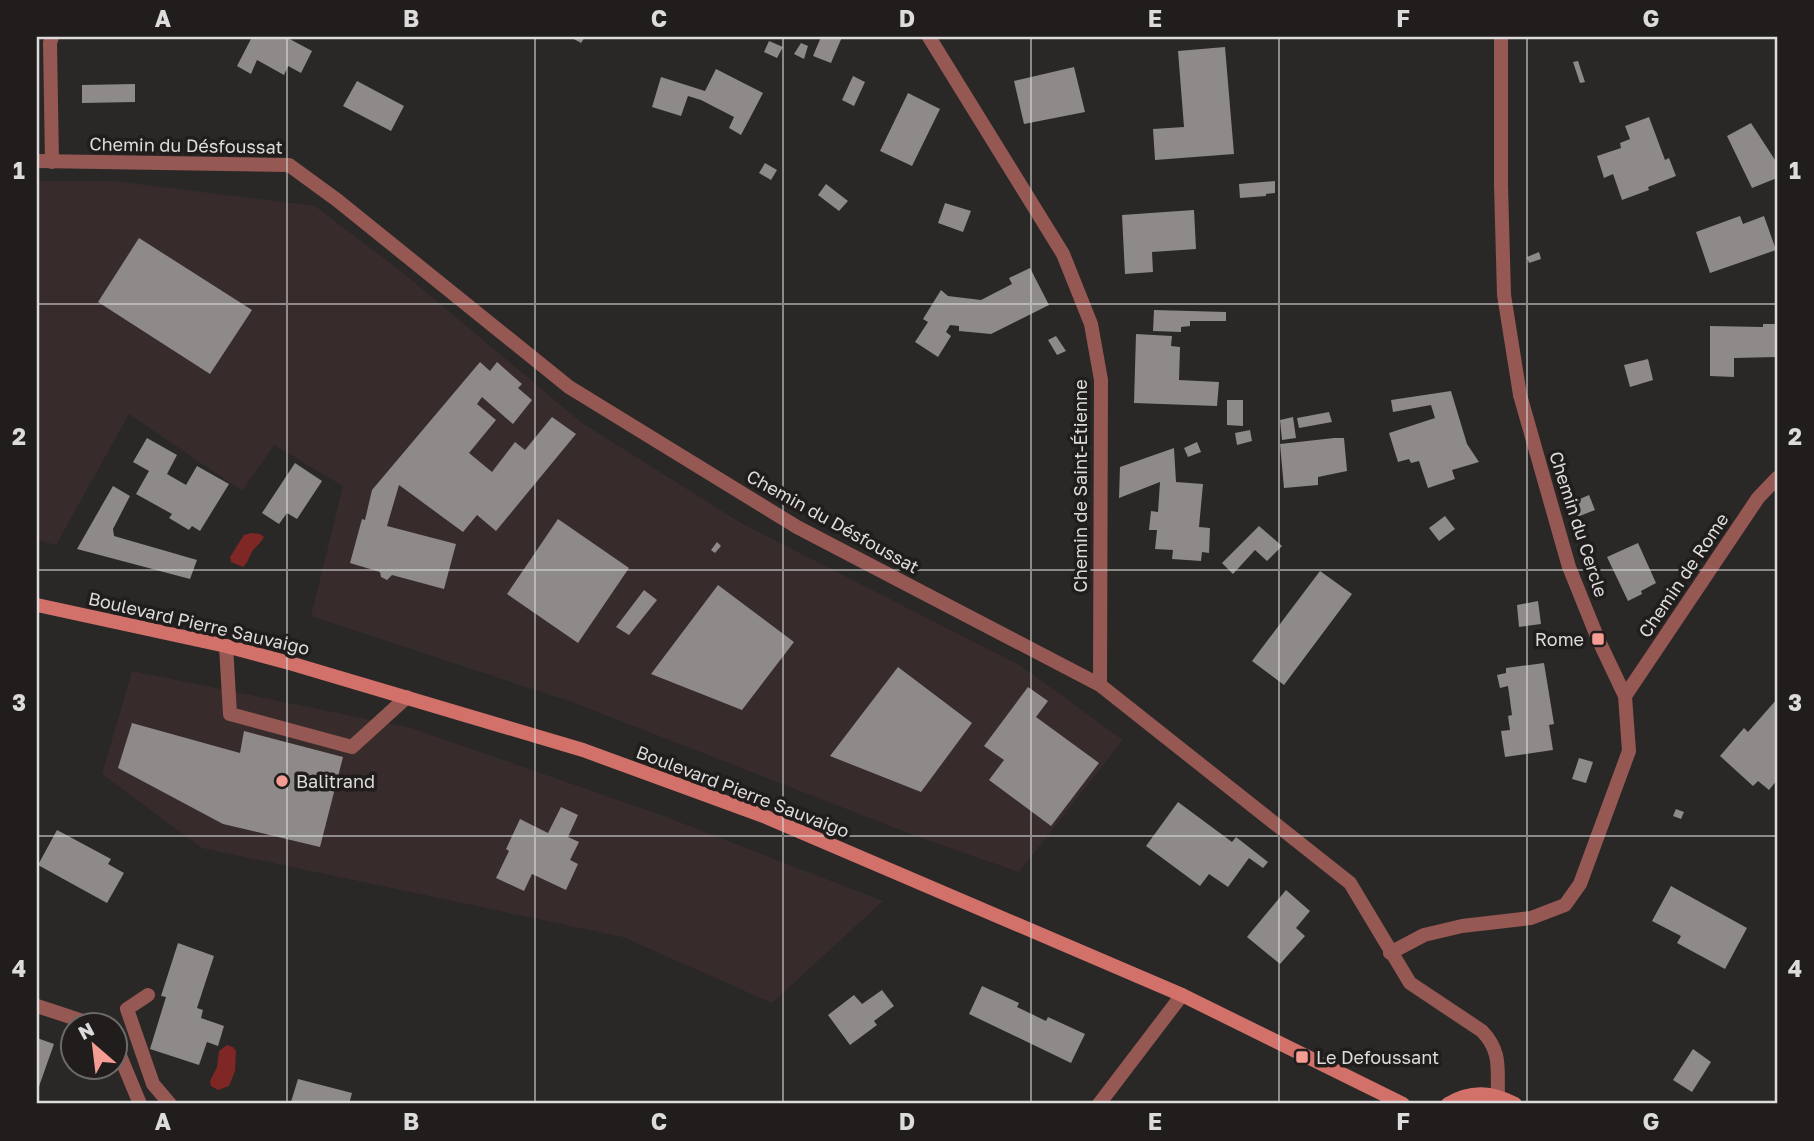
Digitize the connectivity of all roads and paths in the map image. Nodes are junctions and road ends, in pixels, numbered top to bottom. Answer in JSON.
{"nodes":[{"id":1,"x":52,"y":37,"type":"edge"},
{"id":2,"x":929,"y":37,"type":"edge"},
{"id":3,"x":1501,"y":37,"type":"edge"},
{"id":4,"x":37,"y":161,"type":"edge"},
{"id":5,"x":52,"y":162,"type":"junction"},
{"id":6,"x":1777,"y":478,"type":"edge"},
{"id":7,"x":37,"y":605,"type":"edge"},
{"id":8,"x":226,"y":646,"type":"junction"},
{"id":9,"x":1100,"y":685,"type":"junction"},
{"id":10,"x":1625,"y":696,"type":"junction"},
{"id":11,"x":407,"y":697,"type":"junction"},
{"id":12,"x":1390,"y":953,"type":"junction"},
{"id":13,"x":148,"y":995,"type":"dead end"},
{"id":14,"x":1182,"y":995,"type":"junction"},
{"id":15,"x":37,"y":1006,"type":"edge"},
{"id":16,"x":60,"y":1014,"type":"edge"},
{"id":17,"x":130,"y":1080,"type":"edge"},
{"id":18,"x":1498,"y":1095,"type":"junction"},
{"id":19,"x":140,"y":1104,"type":"edge"},
{"id":20,"x":170,"y":1104,"type":"edge"},
{"id":21,"x":1099,"y":1104,"type":"edge"},
{"id":22,"x":1403,"y":1104,"type":"edge"},
{"id":23,"x":1448,"y":1104,"type":"edge"},
{"id":24,"x":1515,"y":1104,"type":"edge"}],
"edges":[{"from":1,"to":5,"type":"street"},
{"from":2,"to":9,"type":"street","name":"Chemin de Saint-Étienne"},
{"from":3,"to":10,"type":"street","name":"Chemin du Cercle"},
{"from":4,"to":5,"type":"street","name":"Chemin du Désfoussat"},
{"from":5,"to":9,"type":"street","name":"Chemin du Désfoussat"},
{"from":6,"to":10,"type":"street","name":"Chemin de Rome"},
{"from":7,"to":8,"type":"main road","name":"Boulevard Pierre Sauvaigo"},
{"from":8,"to":11,"type":"main road","name":"Boulevard Pierre Sauvaigo"},
{"from":8,"to":11,"type":"street"},
{"from":9,"to":12,"type":"street","name":"Chemin du Désfoussat"},
{"from":10,"to":12,"type":"street","name":"Chemin du Cercle"},
{"from":11,"to":14,"type":"main road","name":"Boulevard Pierre Sauvaigo"},
{"from":12,"to":18,"type":"street","name":"Chemin du Désfoussat"},
{"from":13,"to":20,"type":"street"},
{"from":14,"to":21,"type":"street"},
{"from":14,"to":22,"type":"main road","name":"Boulevard Pierre Sauvaigo"},
{"from":15,"to":16,"type":"street"},
{"from":17,"to":19,"type":"street"},
{"from":18,"to":23,"type":"main road"},
{"from":18,"to":24,"type":"main road"}]}
